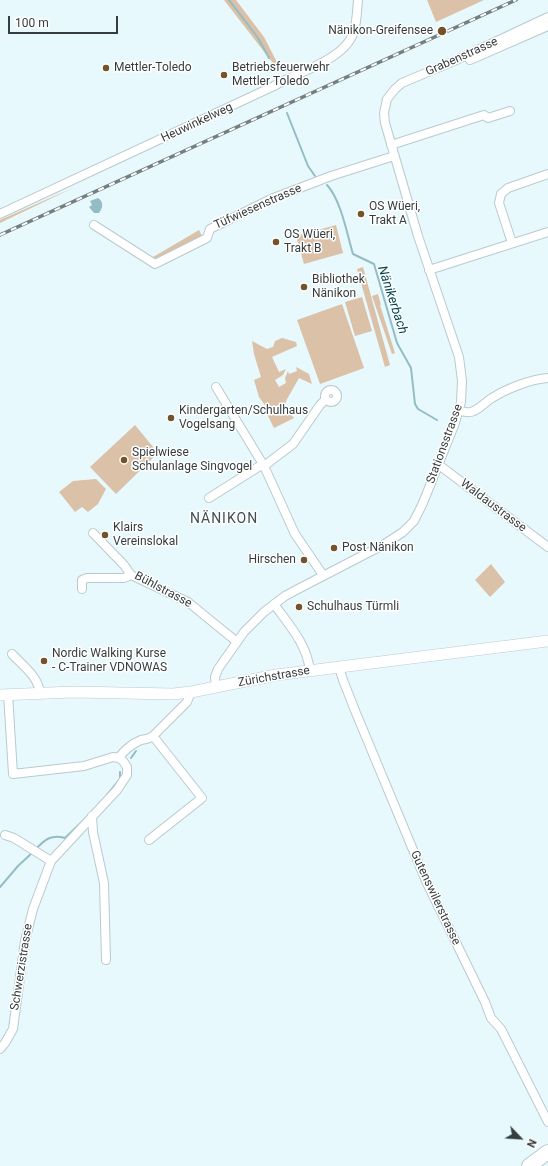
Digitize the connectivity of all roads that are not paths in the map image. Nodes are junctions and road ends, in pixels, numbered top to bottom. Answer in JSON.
{"nodes":[{"id":1,"x":358,"y":0,"type":"edge"},
{"id":2,"x":548,"y":17,"type":"edge"},
{"id":3,"x":548,"y":26,"type":"edge"},
{"id":4,"x":412,"y":79,"type":"junction"},
{"id":5,"x":385,"y":107,"type":"joint"},
{"id":6,"x":510,"y":111,"type":"dead end"},
{"id":7,"x":391,"y":145,"type":"junction"},
{"id":8,"x":394,"y":156,"type":"junction"},
{"id":9,"x":548,"y":174,"type":"edge"},
{"id":10,"x":0,"y":214,"type":"edge"},
{"id":11,"x":94,"y":225,"type":"dead end"},
{"id":12,"x":548,"y":232,"type":"edge"},
{"id":13,"x":512,"y":242,"type":"junction"},
{"id":14,"x":429,"y":270,"type":"junction"},
{"id":15,"x":548,"y":378,"type":"edge"},
{"id":16,"x":216,"y":387,"type":"dead end"},
{"id":17,"x":326,"y":399,"type":"dead end"},
{"id":18,"x":459,"y":411,"type":"junction"},
{"id":19,"x":439,"y":464,"type":"junction"},
{"id":20,"x":264,"y":465,"type":"junction"},
{"id":21,"x":209,"y":498,"type":"dead end"},
{"id":22,"x":93,"y":533,"type":"dead end"},
{"id":23,"x":548,"y":547,"type":"edge"},
{"id":24,"x":131,"y":575,"type":"junction"},
{"id":25,"x":323,"y":575,"type":"junction"},
{"id":26,"x":82,"y":589,"type":"dead end"},
{"id":27,"x":274,"y":604,"type":"junction"},
{"id":28,"x":548,"y":641,"type":"edge"},
{"id":29,"x":237,"y":642,"type":"junction"},
{"id":30,"x":12,"y":654,"type":"dead end"},
{"id":31,"x":339,"y":667,"type":"junction"},
{"id":32,"x":310,"y":671,"type":"junction"},
{"id":33,"x":216,"y":688,"type":"junction"},
{"id":34,"x":191,"y":692,"type":"junction"},
{"id":35,"x":40,"y":693,"type":"junction"},
{"id":36,"x":4,"y":695,"type":"edge"},
{"id":37,"x":153,"y":736,"type":"junction"},
{"id":38,"x":119,"y":758,"type":"junction"},
{"id":39,"x":92,"y":816,"type":"junction"},
{"id":40,"x":5,"y":835,"type":"dead end"},
{"id":41,"x":149,"y":840,"type":"dead end"},
{"id":42,"x":51,"y":861,"type":"junction"},
{"id":43,"x":106,"y":960,"type":"dead end"},
{"id":44,"x":0,"y":1049,"type":"edge"},
{"id":45,"x":548,"y":1122,"type":"edge"},
{"id":46,"x":548,"y":1152,"type":"edge"},
{"id":47,"x":529,"y":1166,"type":"edge"}],
"edges":[{"from":1,"to":10,"type":"street","name":"Heuwinkelweg"},
{"from":2,"to":4,"type":"street","name":"Grabenstrasse"},
{"from":3,"to":4,"type":"street"},
{"from":4,"to":5,"type":"street","name":"Grabenstrasse"},
{"from":5,"to":7,"type":"street","name":"Stationsstrasse"},
{"from":6,"to":7,"type":"street"},
{"from":7,"to":8,"type":"street","name":"Stationsstrasse"},
{"from":8,"to":11,"type":"street","name":"Tüfwiesenstrasse"},
{"from":8,"to":14,"type":"street","name":"Stationsstrasse"},
{"from":9,"to":13,"type":"street"},
{"from":12,"to":13,"type":"street"},
{"from":13,"to":14,"type":"street"},
{"from":14,"to":18,"type":"street","name":"Stationsstrasse"},
{"from":15,"to":18,"type":"street"},
{"from":16,"to":20,"type":"street"},
{"from":17,"to":20,"type":"street"},
{"from":18,"to":19,"type":"street","name":"Stationsstrasse"},
{"from":19,"to":23,"type":"street","name":"Waldaustrasse"},
{"from":19,"to":25,"type":"street","name":"Stationsstrasse"},
{"from":20,"to":21,"type":"street"},
{"from":20,"to":25,"type":"street"},
{"from":22,"to":24,"type":"street","name":"Bühlstrasse"},
{"from":24,"to":26,"type":"street"},
{"from":24,"to":29,"type":"street","name":"Bühlstrasse"},
{"from":25,"to":27,"type":"street","name":"Stationsstrasse"},
{"from":27,"to":29,"type":"street","name":"Stationsstrasse"},
{"from":27,"to":32,"type":"street"},
{"from":28,"to":31,"type":"main road","name":"Zürichstrasse"},
{"from":29,"to":33,"type":"street","name":"Stationsstrasse"},
{"from":30,"to":35,"type":"street"},
{"from":31,"to":32,"type":"main road","name":"Zürichstrasse"},
{"from":31,"to":45,"type":"street","name":"Gutenswilerstrasse"},
{"from":32,"to":33,"type":"main road","name":"Zürichstrasse"},
{"from":33,"to":34,"type":"main road","name":"Zürichstrasse"},
{"from":34,"to":35,"type":"main road","name":"Zürichstrasse"},
{"from":34,"to":37,"type":"street"},
{"from":35,"to":36,"type":"main road","name":"Zürichstrasse"},
{"from":36,"to":38,"type":"street"},
{"from":37,"to":38,"type":"street"},
{"from":37,"to":41,"type":"street"},
{"from":38,"to":39,"type":"street","name":"Schwerzistrasse"},
{"from":39,"to":42,"type":"street","name":"Schwerzistrasse"},
{"from":39,"to":43,"type":"street"},
{"from":40,"to":42,"type":"street"},
{"from":42,"to":44,"type":"street","name":"Schwerzistrasse"},
{"from":46,"to":47,"type":"highway"}]}
